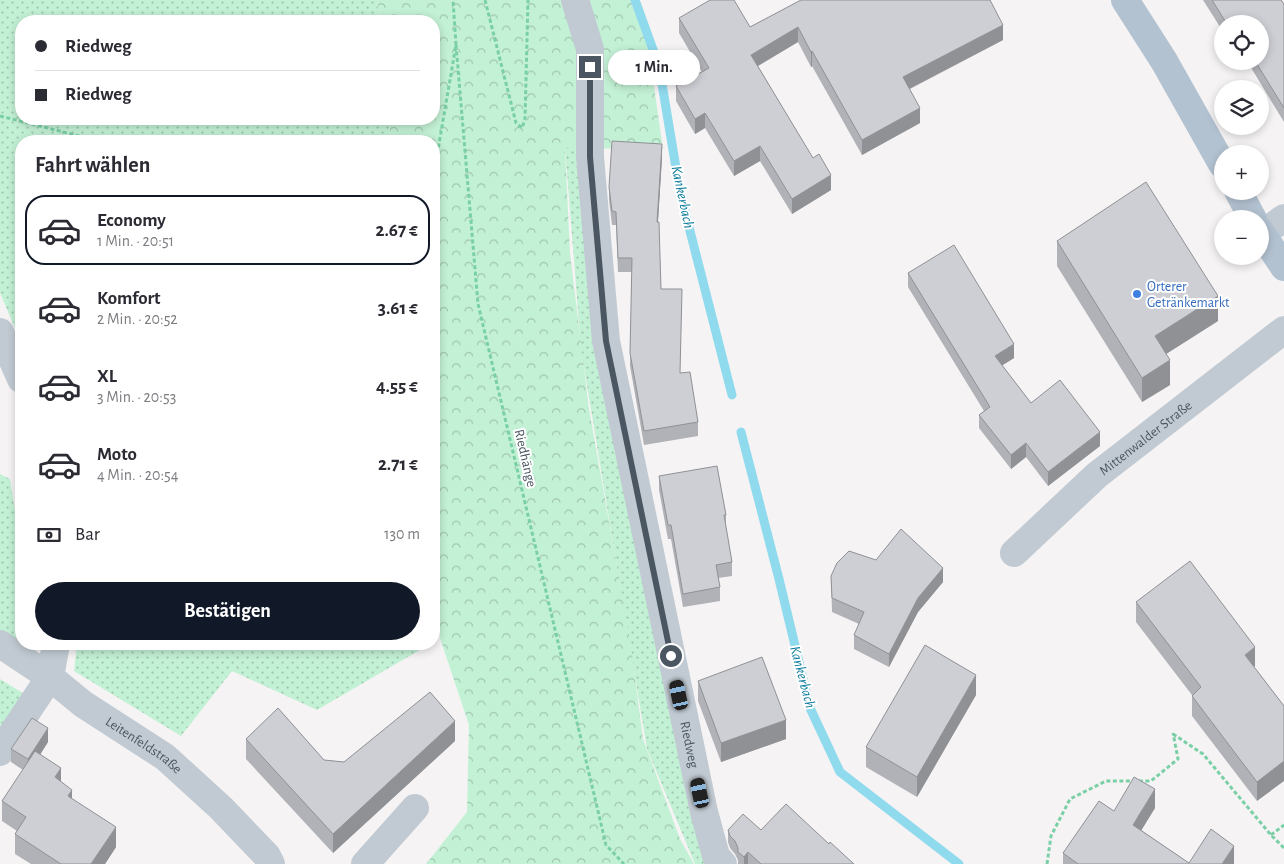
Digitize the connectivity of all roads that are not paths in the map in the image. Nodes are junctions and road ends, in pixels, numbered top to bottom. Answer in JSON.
{"nodes":[{"id":1,"x":575,"y":0,"type":"edge"},
{"id":2,"x":1125,"y":0,"type":"edge"},
{"id":3,"x":1214,"y":150,"type":"edge"},
{"id":4,"x":1284,"y":218,"type":"edge"},
{"id":5,"x":1269,"y":224,"type":"edge"},
{"id":6,"x":1269,"y":244,"type":"edge"},
{"id":7,"x":1284,"y":267,"type":"edge"},
{"id":8,"x":1284,"y":330,"type":"edge"},
{"id":9,"x":0,"y":332,"type":"edge"},
{"id":10,"x":15,"y":366,"type":"edge"},
{"id":11,"x":1014,"y":553,"type":"dead end"},
{"id":12,"x":0,"y":644,"type":"edge"},
{"id":13,"x":55,"y":650,"type":"edge"},
{"id":14,"x":50,"y":677,"type":"junction"},
{"id":15,"x":0,"y":752,"type":"edge"},
{"id":16,"x":415,"y":808,"type":"dead end"},
{"id":17,"x":271,"y":864,"type":"edge"},
{"id":18,"x":365,"y":864,"type":"edge"},
{"id":19,"x":723,"y":864,"type":"edge"}],
"edges":[{"from":1,"to":19,"type":"street","name":"Riedweg"},
{"from":2,"to":3,"type":"main road"},
{"from":4,"to":5,"type":"street"},
{"from":6,"to":7,"type":"main road"},
{"from":8,"to":11,"type":"street","name":"Mittenwalder Straße"},
{"from":9,"to":10,"type":"street"},
{"from":12,"to":14,"type":"street","name":"Leitenfeldstraße"},
{"from":13,"to":14,"type":"street"},
{"from":14,"to":15,"type":"street"},
{"from":14,"to":17,"type":"street","name":"Leitenfeldstraße"},
{"from":16,"to":18,"type":"street"}]}
